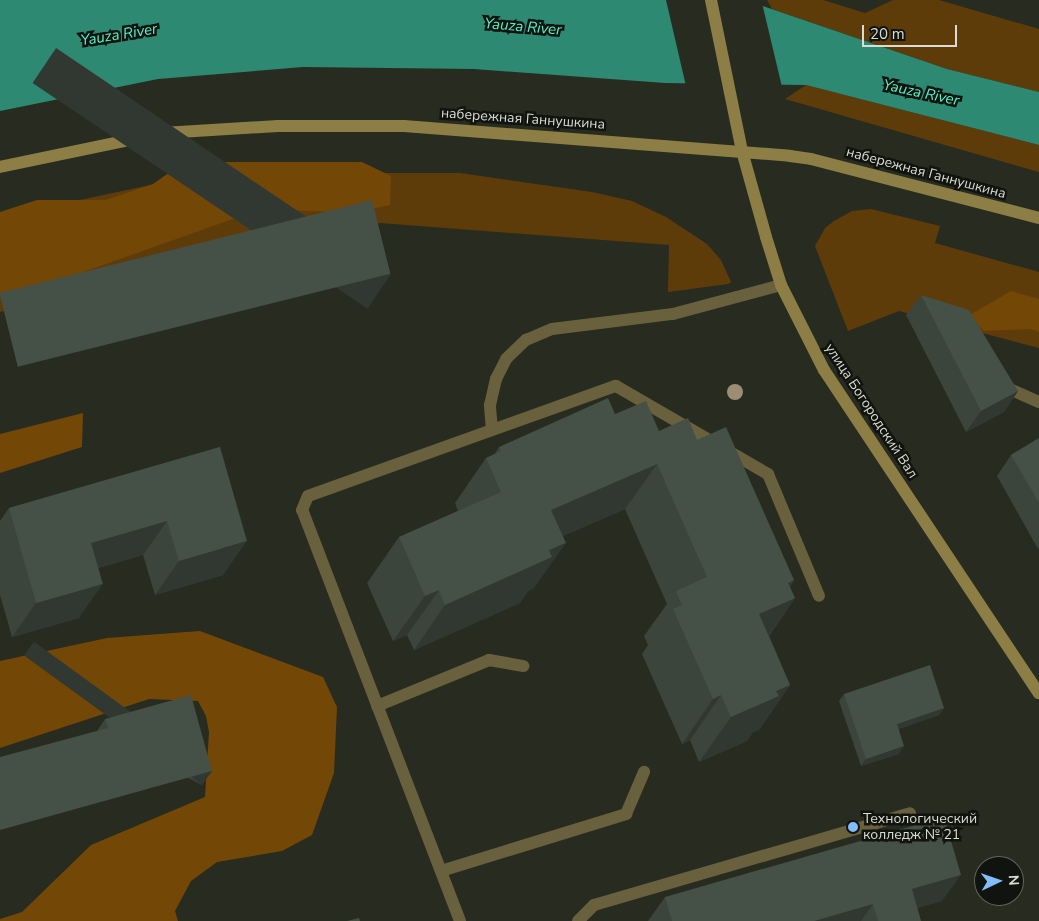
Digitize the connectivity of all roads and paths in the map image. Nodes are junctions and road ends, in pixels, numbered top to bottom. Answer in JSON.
{"nodes":[{"id":1,"x":711,"y":0,"type":"edge"},
{"id":2,"x":742,"y":150,"type":"junction"},
{"id":3,"x":0,"y":168,"type":"edge"},
{"id":4,"x":1039,"y":218,"type":"edge"},
{"id":5,"x":781,"y":284,"type":"junction"},
{"id":6,"x":1005,"y":387,"type":"edge"},
{"id":7,"x":1039,"y":402,"type":"edge"},
{"id":8,"x":492,"y":430,"type":"junction"},
{"id":9,"x":820,"y":596,"type":"dead end"},
{"id":10,"x":523,"y":666,"type":"dead end"},
{"id":11,"x":1039,"y":693,"type":"edge"},
{"id":12,"x":377,"y":706,"type":"junction"},
{"id":13,"x":644,"y":772,"type":"dead end"},
{"id":14,"x":910,"y":813,"type":"dead end"},
{"id":15,"x":441,"y":871,"type":"junction"},
{"id":16,"x":460,"y":921,"type":"edge"},
{"id":17,"x":578,"y":921,"type":"edge"}],
"edges":[{"from":1,"to":2,"type":"main road","name":"улица Богородский Вал"},
{"from":2,"to":3,"type":"main road","name":"набережная Ганнушкина"},
{"from":2,"to":4,"type":"main road","name":"набережная Ганнушкина"},
{"from":2,"to":5,"type":"main road","name":"улица Богородский Вал"},
{"from":5,"to":8,"type":"lane"},
{"from":5,"to":11,"type":"main road","name":"улица Богородский Вал"},
{"from":6,"to":7,"type":"lane"},
{"from":8,"to":9,"type":"lane"},
{"from":8,"to":12,"type":"lane"},
{"from":10,"to":12,"type":"lane"},
{"from":12,"to":15,"type":"lane"},
{"from":13,"to":15,"type":"lane"},
{"from":14,"to":17,"type":"lane"},
{"from":15,"to":16,"type":"lane"}]}
